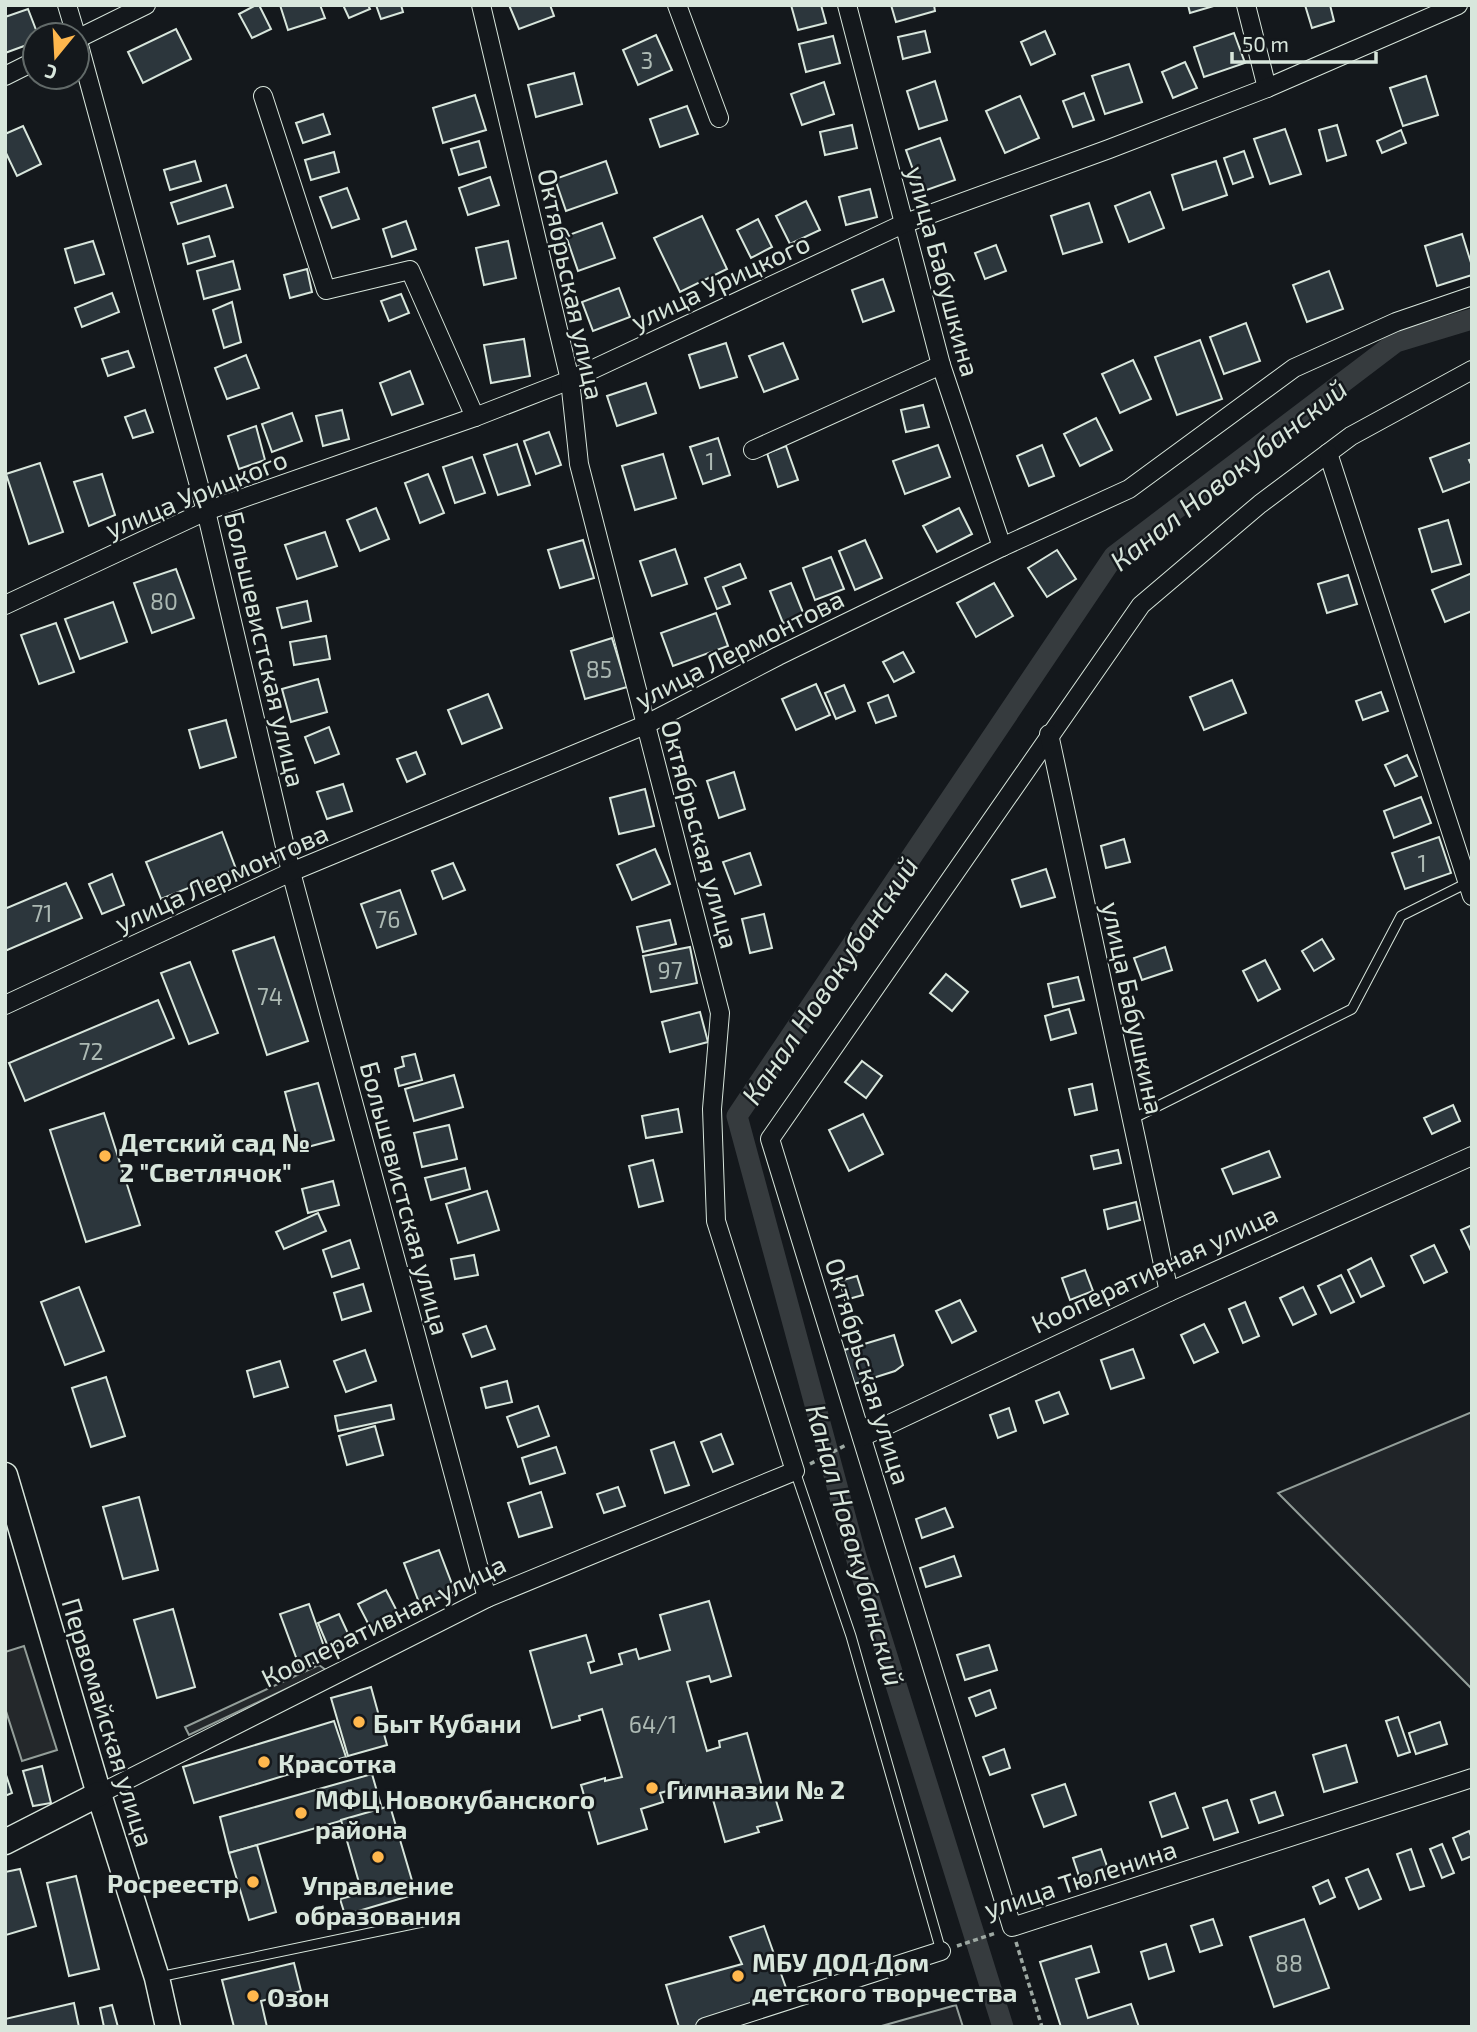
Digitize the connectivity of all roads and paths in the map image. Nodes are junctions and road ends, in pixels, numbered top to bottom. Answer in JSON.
{"nodes":[{"id":1,"x":146,"y":5,"type":"edge"},
{"id":2,"x":481,"y":5,"type":"edge"},
{"id":3,"x":677,"y":5,"type":"edge"},
{"id":4,"x":847,"y":5,"type":"edge"},
{"id":5,"x":1246,"y":5,"type":"edge"},
{"id":6,"x":1458,"y":5,"type":"edge"},
{"id":7,"x":91,"y":31,"type":"edge"},
{"id":8,"x":21,"y":68,"type":"edge"},
{"id":9,"x":5,"y":76,"type":"edge"},
{"id":10,"x":1267,"y":88,"type":"junction"},
{"id":11,"x":91,"y":89,"type":"edge"},
{"id":12,"x":263,"y":96,"type":"dead end"},
{"id":13,"x":719,"y":118,"type":"dead end"},
{"id":14,"x":903,"y":224,"type":"junction"},
{"id":15,"x":1472,"y":296,"type":"edge"},
{"id":16,"x":941,"y":365,"type":"junction"},
{"id":17,"x":1472,"y":370,"type":"edge"},
{"id":18,"x":570,"y":380,"type":"junction"},
{"id":19,"x":475,"y":417,"type":"junction"},
{"id":20,"x":752,"y":450,"type":"dead end"},
{"id":21,"x":1328,"y":453,"type":"junction"},
{"id":22,"x":206,"y":511,"type":"junction"},
{"id":23,"x":1002,"y":547,"type":"junction"},
{"id":24,"x":5,"y":605,"type":"edge"},
{"id":25,"x":645,"y":725,"type":"junction"},
{"id":26,"x":1049,"y":734,"type":"junction"},
{"id":27,"x":291,"y":872,"type":"junction"},
{"id":28,"x":1470,"y":889,"type":"edge"},
{"id":29,"x":5,"y":1005,"type":"edge"},
{"id":30,"x":1130,"y":1120,"type":"junction"},
{"id":31,"x":1472,"y":1156,"type":"edge"},
{"id":32,"x":1169,"y":1292,"type":"junction"},
{"id":33,"x":862,"y":1437,"type":"junction"},
{"id":34,"x":795,"y":1471,"type":"junction"},
{"id":35,"x":5,"y":1475,"type":"edge"},
{"id":36,"x":487,"y":1598,"type":"junction"},
{"id":37,"x":1472,"y":1778,"type":"edge"},
{"id":38,"x":99,"y":1794,"type":"junction"},
{"id":39,"x":5,"y":1842,"type":"edge"},
{"id":40,"x":432,"y":1920,"type":"dead end"},
{"id":41,"x":1012,"y":1927,"type":"junction"},
{"id":42,"x":941,"y":1951,"type":"junction"},
{"id":43,"x":158,"y":1978,"type":"junction"},
{"id":44,"x":168,"y":2027,"type":"edge"},
{"id":45,"x":705,"y":2027,"type":"edge"},
{"id":46,"x":1042,"y":2027,"type":"edge"}],
"edges":[{"from":1,"to":7,"type":"street"},
{"from":2,"to":18,"type":"street","name":"Октябрьская улица"},
{"from":3,"to":13,"type":"street"},
{"from":4,"to":14,"type":"street","name":"улица Бабушкина"},
{"from":5,"to":10,"type":"street"},
{"from":6,"to":10,"type":"street","name":"улица Урицкого"},
{"from":8,"to":9,"type":"street"},
{"from":10,"to":14,"type":"street","name":"улица Урицкого"},
{"from":11,"to":22,"type":"street","name":"Большевистская улица"},
{"from":12,"to":19,"type":"street"},
{"from":14,"to":16,"type":"street","name":"улица Бабушкина"},
{"from":14,"to":18,"type":"street","name":"улица Урицкого"},
{"from":15,"to":23,"type":"street","name":"улица Лермонтова"},
{"from":16,"to":20,"type":"street"},
{"from":16,"to":23,"type":"street","name":"улица Бабушкина"},
{"from":17,"to":21,"type":"street"},
{"from":18,"to":19,"type":"street","name":"улица Урицкого"},
{"from":18,"to":25,"type":"street","name":"Октябрьская улица"},
{"from":19,"to":22,"type":"street","name":"улица Урицкого"},
{"from":21,"to":26,"type":"street"},
{"from":21,"to":28,"type":"street"},
{"from":22,"to":24,"type":"street","name":"улица Урицкого"},
{"from":22,"to":27,"type":"street","name":"Большевистская улица"},
{"from":23,"to":25,"type":"street","name":"улица Лермонтова"},
{"from":25,"to":27,"type":"street","name":"улица Лермонтова"},
{"from":25,"to":34,"type":"street","name":"Октябрьская улица"},
{"from":26,"to":30,"type":"street","name":"улица Бабушкина"},
{"from":26,"to":33,"type":"street","name":"Октябрьская улица"},
{"from":27,"to":29,"type":"street","name":"улица Лермонтова"},
{"from":27,"to":36,"type":"street","name":"Большевистская улица"},
{"from":28,"to":30,"type":"lane"},
{"from":30,"to":32,"type":"street","name":"улица Бабушкина"},
{"from":31,"to":32,"type":"street","name":"Кооперативная улица"},
{"from":32,"to":33,"type":"street","name":"Кооперативная улица"},
{"from":33,"to":34,"type":"path"},
{"from":33,"to":41,"type":"street","name":"Октябрьская улица"},
{"from":34,"to":36,"type":"street","name":"Кооперативная улица"},
{"from":34,"to":42,"type":"lane"},
{"from":35,"to":38,"type":"main road","name":"Первомайская улица"},
{"from":36,"to":38,"type":"street","name":"Кооперативная улица"},
{"from":37,"to":41,"type":"street","name":"улица Тюленина"},
{"from":38,"to":39,"type":"main road","name":"Кооперативная улица"},
{"from":38,"to":43,"type":"main road","name":"Первомайская улица"},
{"from":40,"to":43,"type":"lane"},
{"from":41,"to":42,"type":"path","name":"улица Тюленина"},
{"from":41,"to":46,"type":"path"},
{"from":42,"to":45,"type":"street"},
{"from":43,"to":44,"type":"main road","name":"Первомайская улица"}]}
